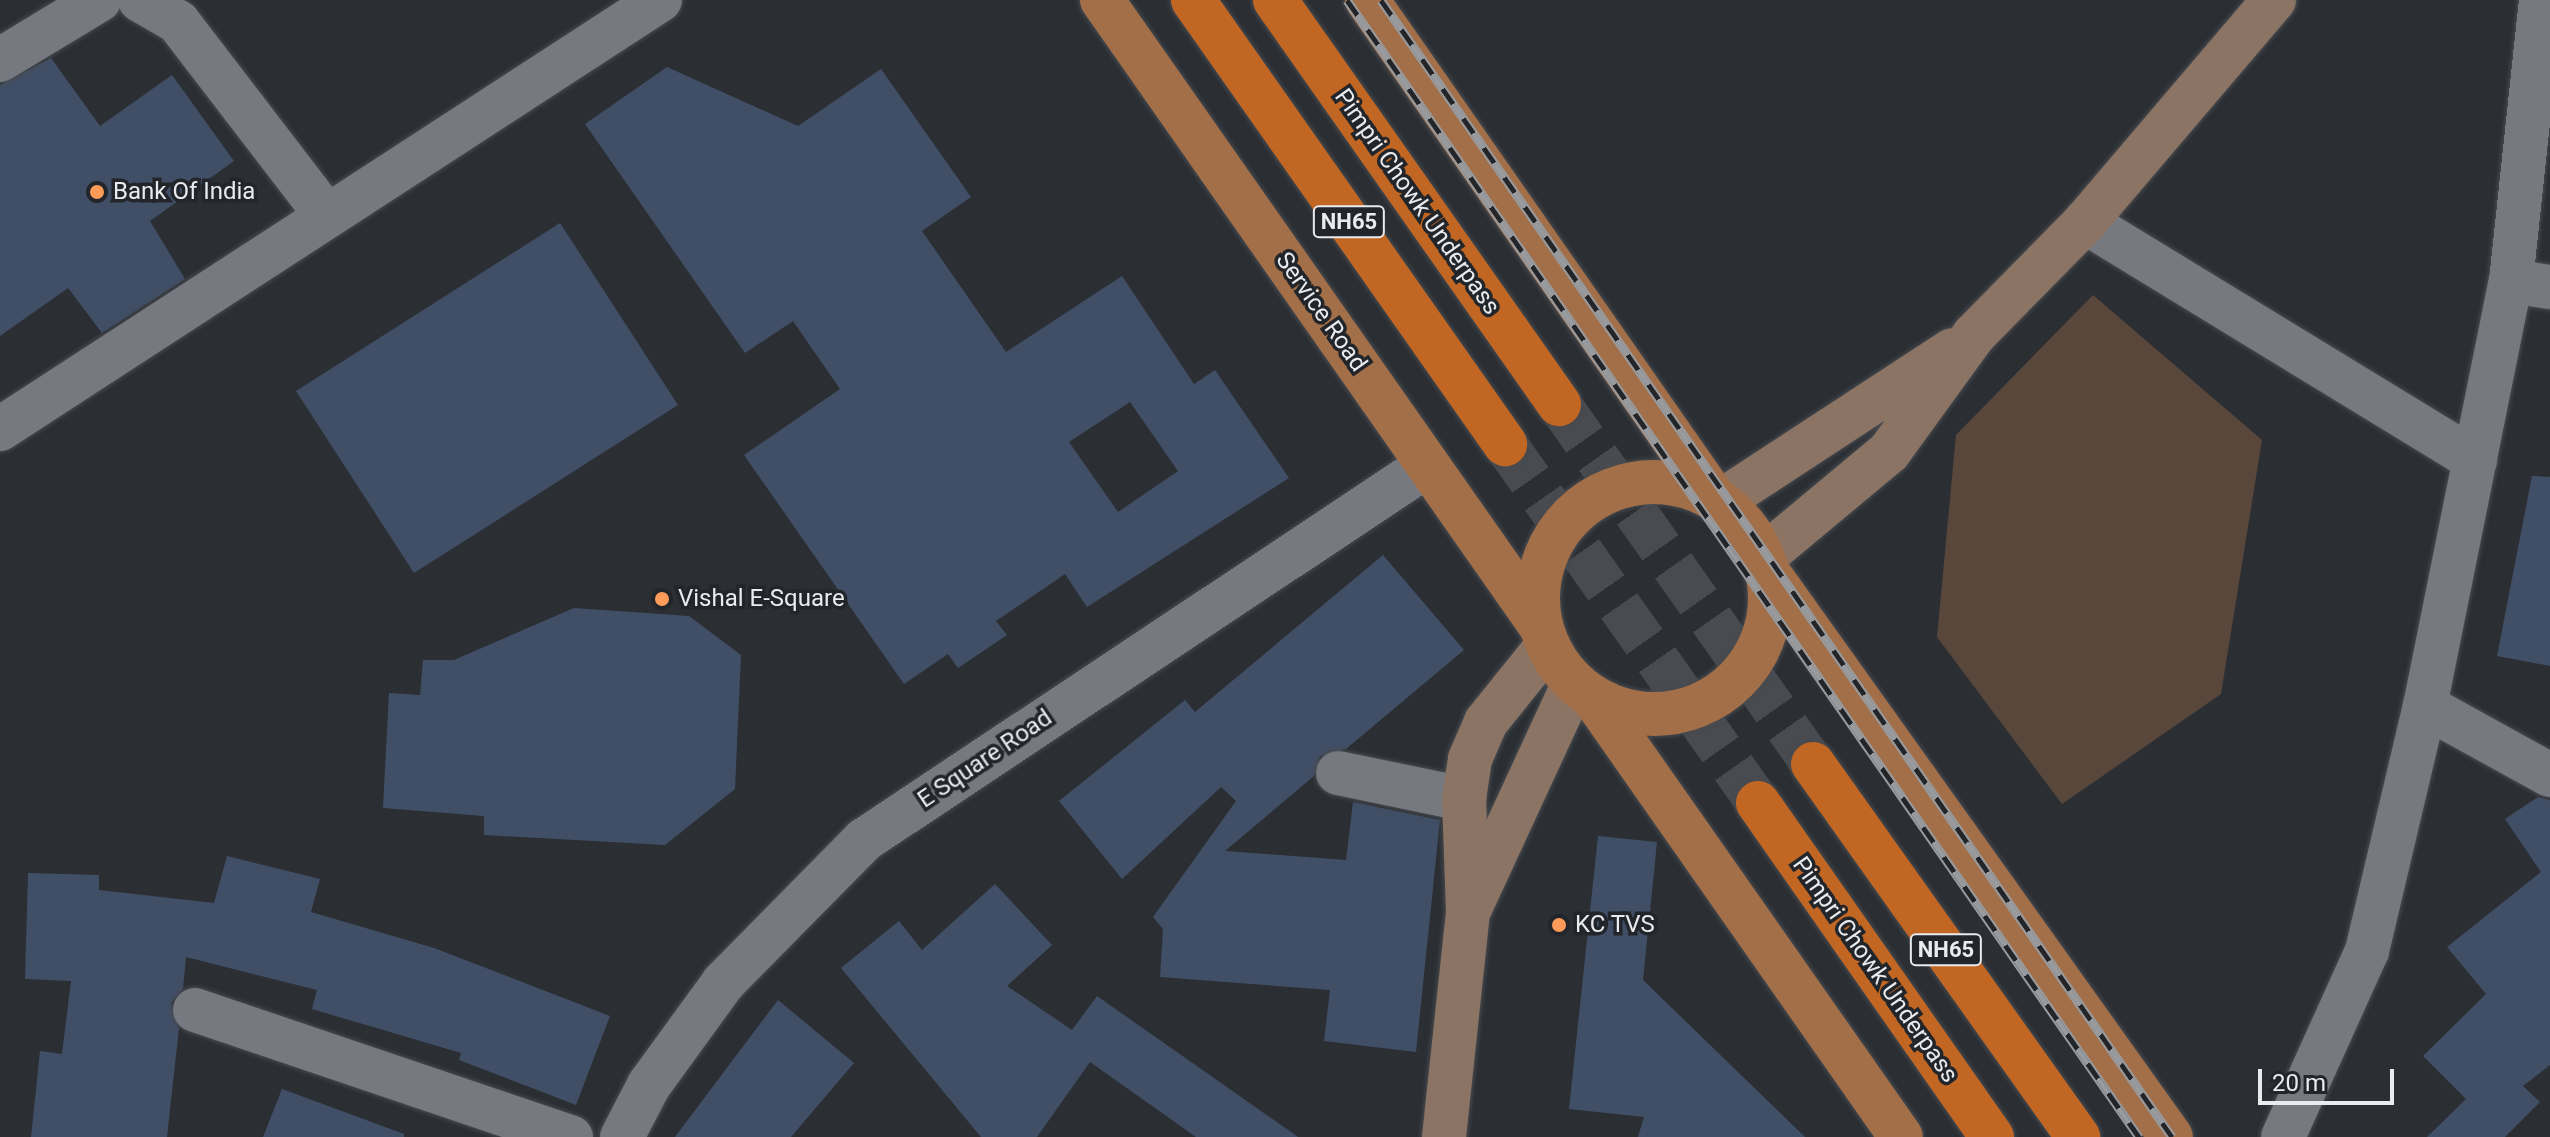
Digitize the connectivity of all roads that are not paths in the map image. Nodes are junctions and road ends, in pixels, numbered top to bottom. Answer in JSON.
{"nodes":[{"id":1,"x":99,"y":0,"type":"edge"},
{"id":2,"x":140,"y":0,"type":"edge"},
{"id":3,"x":660,"y":0,"type":"edge"},
{"id":4,"x":1102,"y":0,"type":"edge"},
{"id":5,"x":1193,"y":0,"type":"edge"},
{"id":6,"x":1275,"y":0,"type":"edge"},
{"id":7,"x":1367,"y":0,"type":"edge"},
{"id":8,"x":2274,"y":0,"type":"edge"},
{"id":9,"x":2541,"y":0,"type":"edge"},
{"id":10,"x":0,"y":60,"type":"edge"},
{"id":11,"x":324,"y":212,"type":"junction"},
{"id":12,"x":2085,"y":222,"type":"junction"},
{"id":13,"x":2531,"y":284,"type":"edge"},
{"id":14,"x":1974,"y":335,"type":"junction"},
{"id":15,"x":1559,"y":404,"type":"tunnel mouth"},
{"id":16,"x":0,"y":429,"type":"edge"},
{"id":17,"x":1505,"y":444,"type":"tunnel mouth"},
{"id":18,"x":2475,"y":460,"type":"junction"},
{"id":19,"x":1428,"y":465,"type":"junction"},
{"id":20,"x":1718,"y":501,"type":"junction"},
{"id":21,"x":1765,"y":564,"type":"junction"},
{"id":22,"x":1544,"y":635,"type":"junction"},
{"id":23,"x":1583,"y":690,"type":"junction"},
{"id":24,"x":2425,"y":706,"type":"junction"},
{"id":25,"x":1813,"y":764,"type":"tunnel mouth"},
{"id":26,"x":1338,"y":773,"type":"dead end"},
{"id":27,"x":2550,"y":775,"type":"edge"},
{"id":28,"x":1464,"y":799,"type":"junction"},
{"id":29,"x":1758,"y":803,"type":"tunnel mouth"},
{"id":30,"x":1468,"y":912,"type":"junction"},
{"id":31,"x":195,"y":1010,"type":"dead end"},
{"id":32,"x":571,"y":1137,"type":"edge"},
{"id":33,"x":622,"y":1137,"type":"edge"},
{"id":34,"x":1444,"y":1137,"type":"edge"},
{"id":35,"x":1901,"y":1137,"type":"edge"},
{"id":36,"x":1992,"y":1137,"type":"edge"},
{"id":37,"x":2078,"y":1137,"type":"edge"},
{"id":38,"x":2171,"y":1137,"type":"edge"},
{"id":39,"x":2283,"y":1137,"type":"edge"}],
"edges":[{"from":1,"to":10,"type":"street"},
{"from":2,"to":11,"type":"street"},
{"from":3,"to":11,"type":"street"},
{"from":4,"to":19,"type":"main road","name":"Service Road"},
{"from":5,"to":17,"type":"highway","number":"NH65"},
{"from":6,"to":15,"type":"highway","name":"Pimpri Chowk Underpass","number":"NH65"},
{"from":7,"to":20,"type":"main road"},
{"from":8,"to":12,"type":"street"},
{"from":9,"to":13,"type":"street"},
{"from":11,"to":16,"type":"street"},
{"from":12,"to":14,"type":"street"},
{"from":12,"to":18,"type":"street"},
{"from":13,"to":18,"type":"street"},
{"from":14,"to":20,"type":"street"},
{"from":14,"to":21,"type":"street"},
{"from":18,"to":24,"type":"street"},
{"from":19,"to":22,"type":"main road","name":"Service Road"},
{"from":19,"to":33,"type":"street","name":"E Square Road"},
{"from":20,"to":21,"type":"main road"},
{"from":20,"to":22,"type":"main road"},
{"from":21,"to":23,"type":"main road"},
{"from":21,"to":38,"type":"main road"},
{"from":22,"to":23,"type":"main road"},
{"from":22,"to":28,"type":"street"},
{"from":23,"to":30,"type":"street"},
{"from":23,"to":35,"type":"main road"},
{"from":24,"to":27,"type":"street"},
{"from":24,"to":39,"type":"street"},
{"from":25,"to":37,"type":"highway","number":"NH65"},
{"from":26,"to":28,"type":"street"},
{"from":28,"to":30,"type":"street"},
{"from":29,"to":36,"type":"highway","name":"Pimpri Chowk Underpass","number":"NH65"},
{"from":30,"to":34,"type":"street"},
{"from":31,"to":32,"type":"street"}]}
